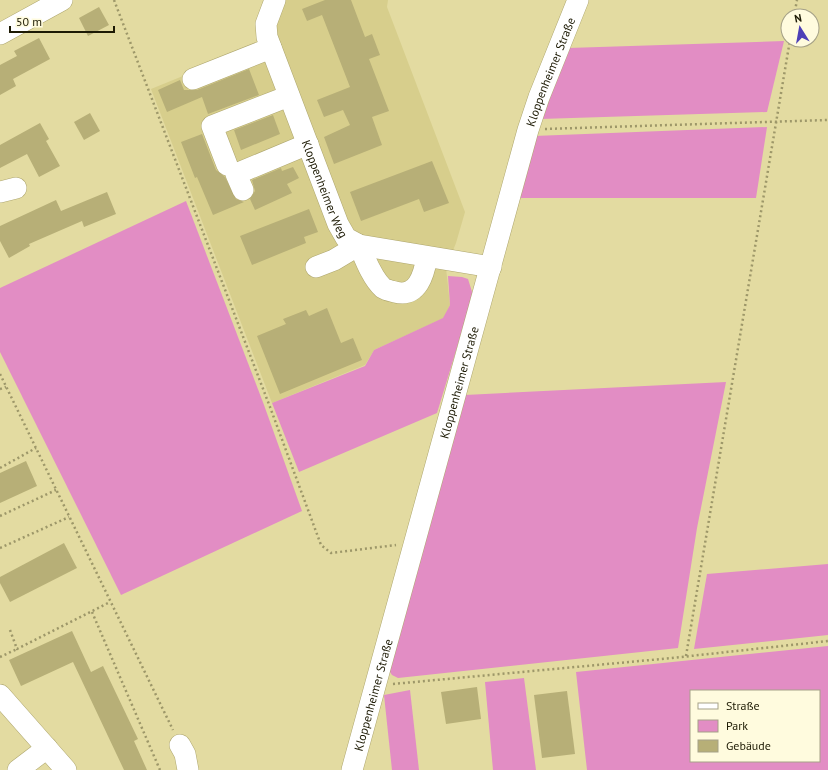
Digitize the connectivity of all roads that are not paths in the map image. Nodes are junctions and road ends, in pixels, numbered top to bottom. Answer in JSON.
{"nodes":[{"id":1,"x":62,"y":0,"type":"edge"},
{"id":2,"x":276,"y":0,"type":"edge"},
{"id":3,"x":578,"y":0,"type":"edge"},
{"id":4,"x":0,"y":34,"type":"edge"},
{"id":5,"x":271,"y":48,"type":"junction"},
{"id":6,"x":193,"y":79,"type":"dead end"},
{"id":7,"x":289,"y":96,"type":"junction"},
{"id":8,"x":308,"y":144,"type":"junction"},
{"id":9,"x":228,"y":165,"type":"dead end"},
{"id":10,"x":244,"y":190,"type":"dead end"},
{"id":11,"x":359,"y":245,"type":"junction"},
{"id":12,"x":427,"y":257,"type":"junction"},
{"id":13,"x":316,"y":267,"type":"dead end"},
{"id":14,"x":491,"y":267,"type":"junction"},
{"id":15,"x":0,"y":695,"type":"edge"},
{"id":16,"x":180,"y":745,"type":"road end"},
{"id":17,"x":47,"y":748,"type":"junction"},
{"id":18,"x":18,"y":770,"type":"edge"},
{"id":19,"x":66,"y":770,"type":"edge"},
{"id":20,"x":188,"y":770,"type":"edge"},
{"id":21,"x":352,"y":770,"type":"edge"}],
"edges":[{"from":1,"to":4,"type":"street"},
{"from":2,"to":5,"type":"street","name":"Kloppenheimer Weg"},
{"from":3,"to":14,"type":"street","name":"Kloppenheimer Straße"},
{"from":5,"to":6,"type":"street"},
{"from":5,"to":7,"type":"street","name":"Kloppenheimer Weg"},
{"from":7,"to":8,"type":"street","name":"Kloppenheimer Weg"},
{"from":7,"to":9,"type":"street"},
{"from":8,"to":10,"type":"street"},
{"from":8,"to":11,"type":"street","name":"Kloppenheimer Weg"},
{"from":11,"to":12,"type":"street","name":"Kloppenheimer Weg"},
{"from":11,"to":12,"type":"street"},
{"from":11,"to":13,"type":"street"},
{"from":12,"to":14,"type":"street","name":"Kloppenheimer Weg"},
{"from":14,"to":21,"type":"street","name":"Kloppenheimer Straße"},
{"from":15,"to":17,"type":"street"},
{"from":16,"to":20,"type":"street"},
{"from":17,"to":18,"type":"street"},
{"from":17,"to":19,"type":"street"}]}
